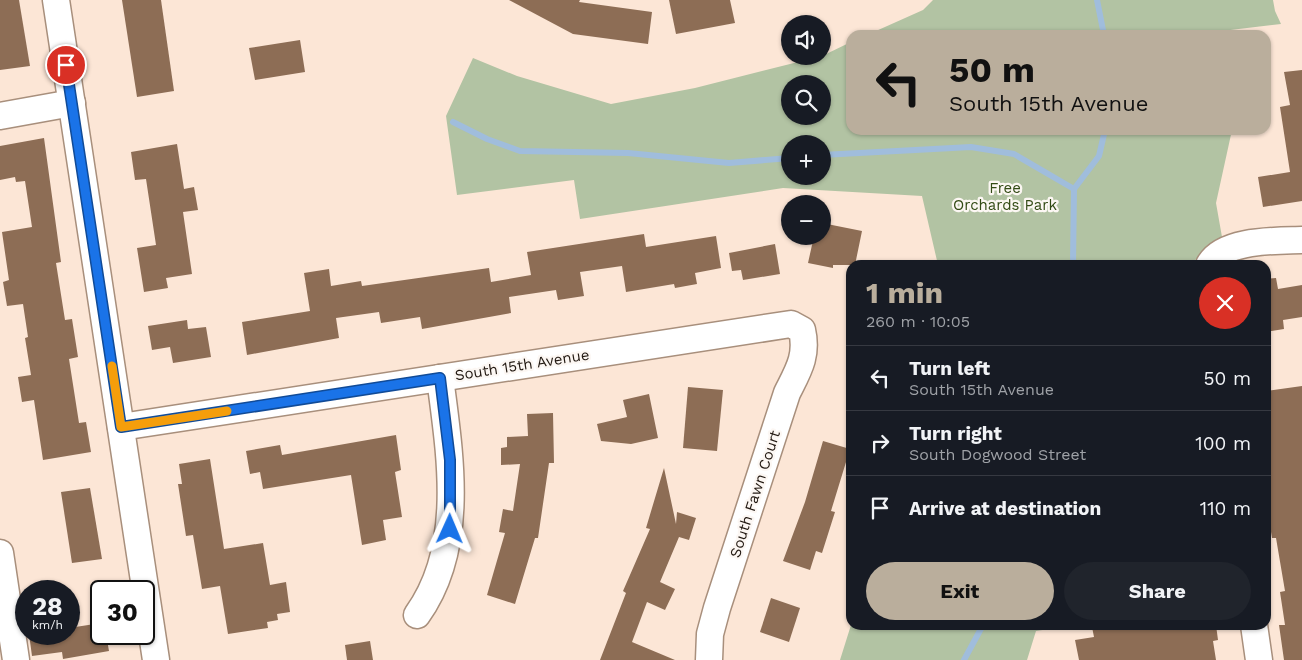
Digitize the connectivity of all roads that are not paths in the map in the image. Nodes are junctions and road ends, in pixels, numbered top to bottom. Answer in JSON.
{"nodes":[{"id":1,"x":56,"y":0,"type":"edge"},
{"id":2,"x":72,"y":103,"type":"junction"},
{"id":3,"x":0,"y":116,"type":"edge"},
{"id":4,"x":1302,"y":240,"type":"edge"},
{"id":5,"x":1214,"y":260,"type":"edge"},
{"id":6,"x":802,"y":330,"type":"joint"},
{"id":7,"x":440,"y":378,"type":"junction"},
{"id":8,"x":121,"y":427,"type":"junction"},
{"id":9,"x":0,"y":553,"type":"edge"},
{"id":10,"x":417,"y":615,"type":"dead end"},
{"id":11,"x":1255,"y":630,"type":"edge"},
{"id":12,"x":16,"y":660,"type":"edge"},
{"id":13,"x":156,"y":660,"type":"edge"},
{"id":14,"x":709,"y":660,"type":"edge"},
{"id":15,"x":1259,"y":660,"type":"edge"}],
"edges":[{"from":1,"to":2,"type":"street"},
{"from":2,"to":3,"type":"street"},
{"from":2,"to":8,"type":"street"},
{"from":4,"to":5,"type":"street"},
{"from":6,"to":7,"type":"street","name":"South 15th Avenue"},
{"from":6,"to":14,"type":"street","name":"South Fawn Court"},
{"from":7,"to":8,"type":"street","name":"South 15th Avenue"},
{"from":7,"to":10,"type":"street"},
{"from":8,"to":13,"type":"street"},
{"from":9,"to":12,"type":"street"},
{"from":11,"to":15,"type":"street"}]}
